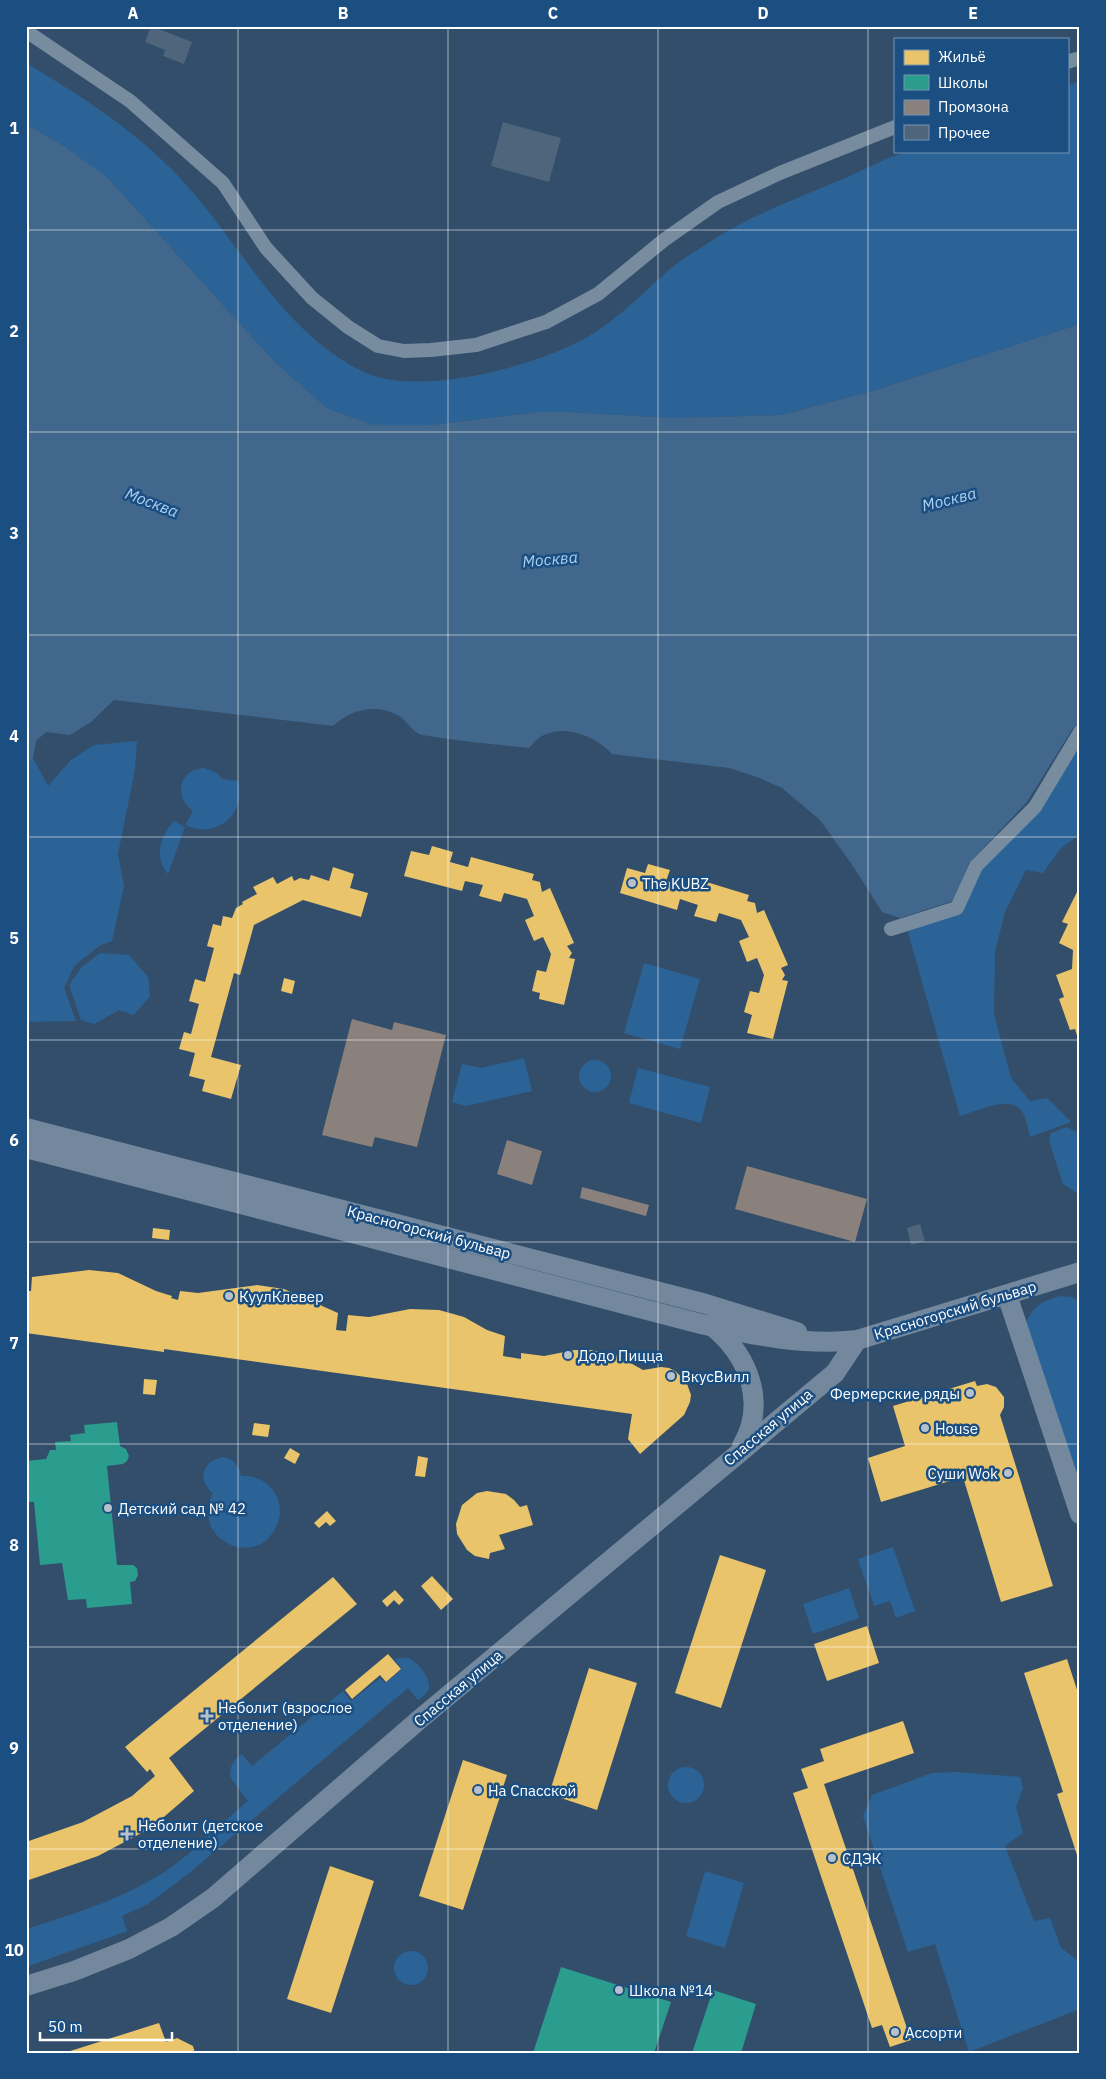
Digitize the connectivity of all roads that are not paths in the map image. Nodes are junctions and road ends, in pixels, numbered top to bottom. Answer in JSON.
{"nodes":[{"id":1,"x":26,"y":31,"type":"edge"},
{"id":2,"x":1080,"y":58,"type":"edge"},
{"id":3,"x":1068,"y":62,"type":"edge"},
{"id":4,"x":894,"y":127,"type":"edge"},
{"id":5,"x":1080,"y":732,"type":"edge"},
{"id":6,"x":891,"y":929,"type":"dead end"},
{"id":7,"x":26,"y":1128,"type":"edge"},
{"id":8,"x":26,"y":1148,"type":"edge"},
{"id":9,"x":1080,"y":1272,"type":"edge"},
{"id":10,"x":1007,"y":1295,"type":"junction"},
{"id":11,"x":712,"y":1326,"type":"junction"},
{"id":12,"x":857,"y":1340,"type":"junction"},
{"id":13,"x":830,"y":1342,"type":"junction"},
{"id":14,"x":738,"y":1452,"type":"junction"},
{"id":15,"x":1080,"y":1514,"type":"edge"},
{"id":16,"x":26,"y":1986,"type":"edge"}],
"edges":[{"from":1,"to":4,"type":"street"},
{"from":2,"to":3,"type":"street"},
{"from":5,"to":6,"type":"street"},
{"from":7,"to":13,"type":"main road","name":"Красногорский бульвар"},
{"from":8,"to":11,"type":"main road","name":"Красногорский бульвар"},
{"from":9,"to":10,"type":"main road","name":"Красногорский бульвар"},
{"from":10,"to":12,"type":"main road","name":"Красногорский бульвар"},
{"from":10,"to":15,"type":"main road"},
{"from":11,"to":13,"type":"main road","name":"Красногорский бульвар"},
{"from":11,"to":14,"type":"main road"},
{"from":12,"to":13,"type":"main road","name":"Красногорский бульвар"},
{"from":12,"to":14,"type":"main road","name":"Спасская улица"},
{"from":14,"to":16,"type":"main road","name":"Спасская улица"}]}
